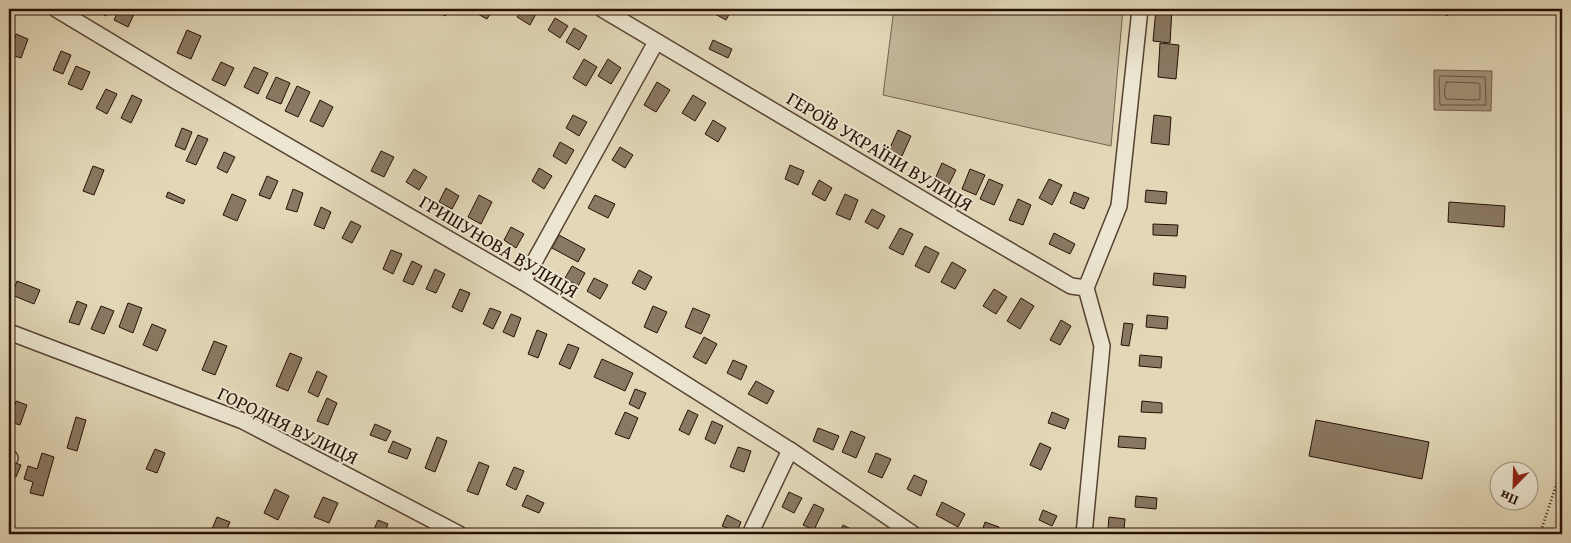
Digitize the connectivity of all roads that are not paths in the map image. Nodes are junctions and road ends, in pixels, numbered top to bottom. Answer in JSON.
{"nodes":[{"id":1,"x":56,"y":9,"type":"edge"},
{"id":2,"x":602,"y":9,"type":"edge"},
{"id":3,"x":1140,"y":9,"type":"edge"},
{"id":4,"x":656,"y":42,"type":"junction"},
{"id":5,"x":523,"y":282,"type":"junction"},
{"id":6,"x":1086,"y":288,"type":"junction"},
{"id":7,"x":9,"y":332,"type":"edge"},
{"id":8,"x":790,"y":450,"type":"junction"},
{"id":9,"x":459,"y":534,"type":"edge"},
{"id":10,"x":750,"y":534,"type":"edge"},
{"id":11,"x":913,"y":534,"type":"edge"},
{"id":12,"x":1084,"y":534,"type":"edge"}],
"edges":[{"from":1,"to":5,"type":"street","name":"ГРИШУНОВА ВУЛИЦЯ"},
{"from":2,"to":4,"type":"street","name":"ГЕРОЇВ УКРАЇНИ ВУЛИЦЯ"},
{"from":3,"to":6,"type":"street"},
{"from":4,"to":5,"type":"street"},
{"from":4,"to":6,"type":"street","name":"ГЕРОЇВ УКРАЇНИ ВУЛИЦЯ"},
{"from":5,"to":8,"type":"street","name":"ГРИШУНОВА ВУЛИЦЯ"},
{"from":6,"to":12,"type":"street"},
{"from":7,"to":9,"type":"street","name":"ГОРОДНЯ ВУЛИЦЯ"},
{"from":8,"to":10,"type":"street"},
{"from":8,"to":11,"type":"street","name":"ГРИШУНОВА ВУЛИЦЯ"}]}
